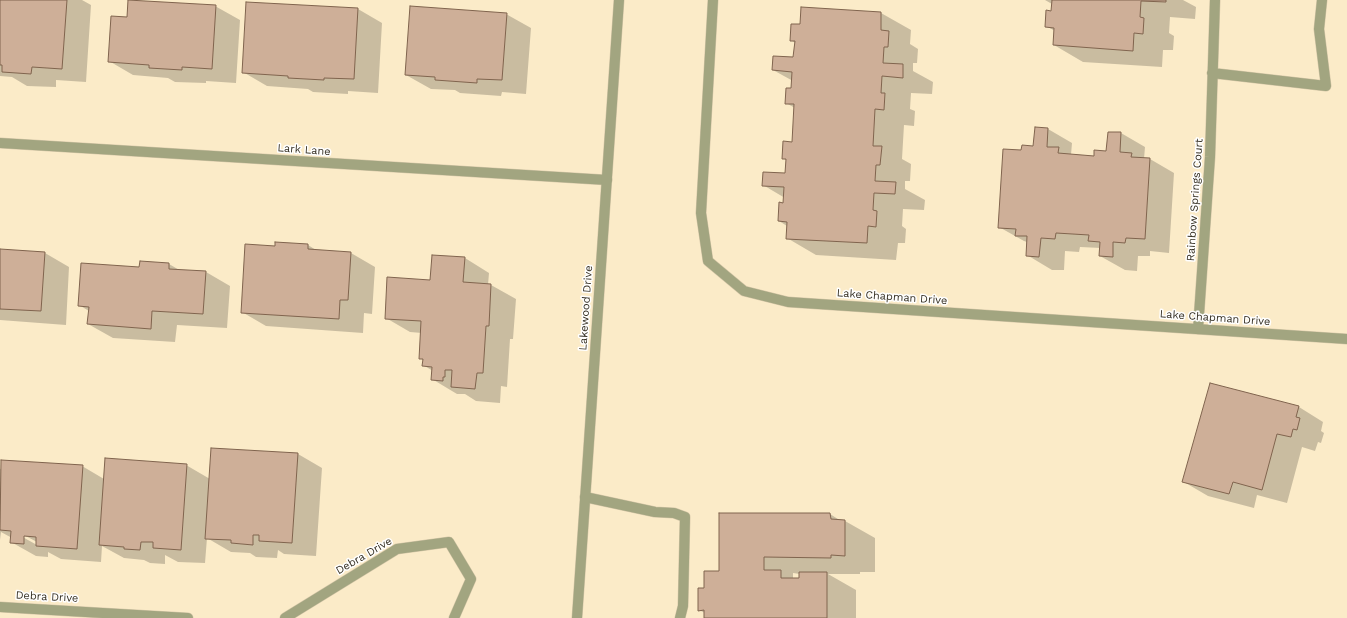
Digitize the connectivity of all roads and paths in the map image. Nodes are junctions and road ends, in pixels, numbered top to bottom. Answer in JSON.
{"nodes":[{"id":1,"x":619,"y":0,"type":"edge"},
{"id":2,"x":713,"y":0,"type":"edge"},
{"id":3,"x":1214,"y":0,"type":"edge"},
{"id":4,"x":1322,"y":0,"type":"edge"},
{"id":5,"x":1212,"y":73,"type":"junction"},
{"id":6,"x":0,"y":143,"type":"edge"},
{"id":7,"x":607,"y":180,"type":"junction"},
{"id":8,"x":1198,"y":329,"type":"junction"},
{"id":9,"x":1347,"y":339,"type":"edge"},
{"id":10,"x":585,"y":497,"type":"junction"},
{"id":11,"x":0,"y":607,"type":"edge"},
{"id":12,"x":188,"y":618,"type":"edge"},
{"id":13,"x":286,"y":618,"type":"edge"},
{"id":14,"x":454,"y":618,"type":"edge"},
{"id":15,"x":577,"y":618,"type":"edge"},
{"id":16,"x":680,"y":618,"type":"edge"}],
"edges":[{"from":1,"to":7,"type":"street","name":"Lakewood Drive"},
{"from":2,"to":8,"type":"street","name":"Lake Chapman Drive"},
{"from":3,"to":5,"type":"street","name":"Rainbow Springs Court"},
{"from":4,"to":5,"type":"street"},
{"from":5,"to":8,"type":"street","name":"Rainbow Springs Court"},
{"from":6,"to":7,"type":"street","name":"Lark Lane"},
{"from":7,"to":10,"type":"street","name":"Lakewood Drive"},
{"from":8,"to":9,"type":"street","name":"Lake Chapman Drive"},
{"from":10,"to":15,"type":"street","name":"Lakewood Drive"},
{"from":10,"to":16,"type":"street"},
{"from":11,"to":12,"type":"street","name":"Debra Drive"},
{"from":13,"to":14,"type":"street","name":"Debra Drive"}]}
